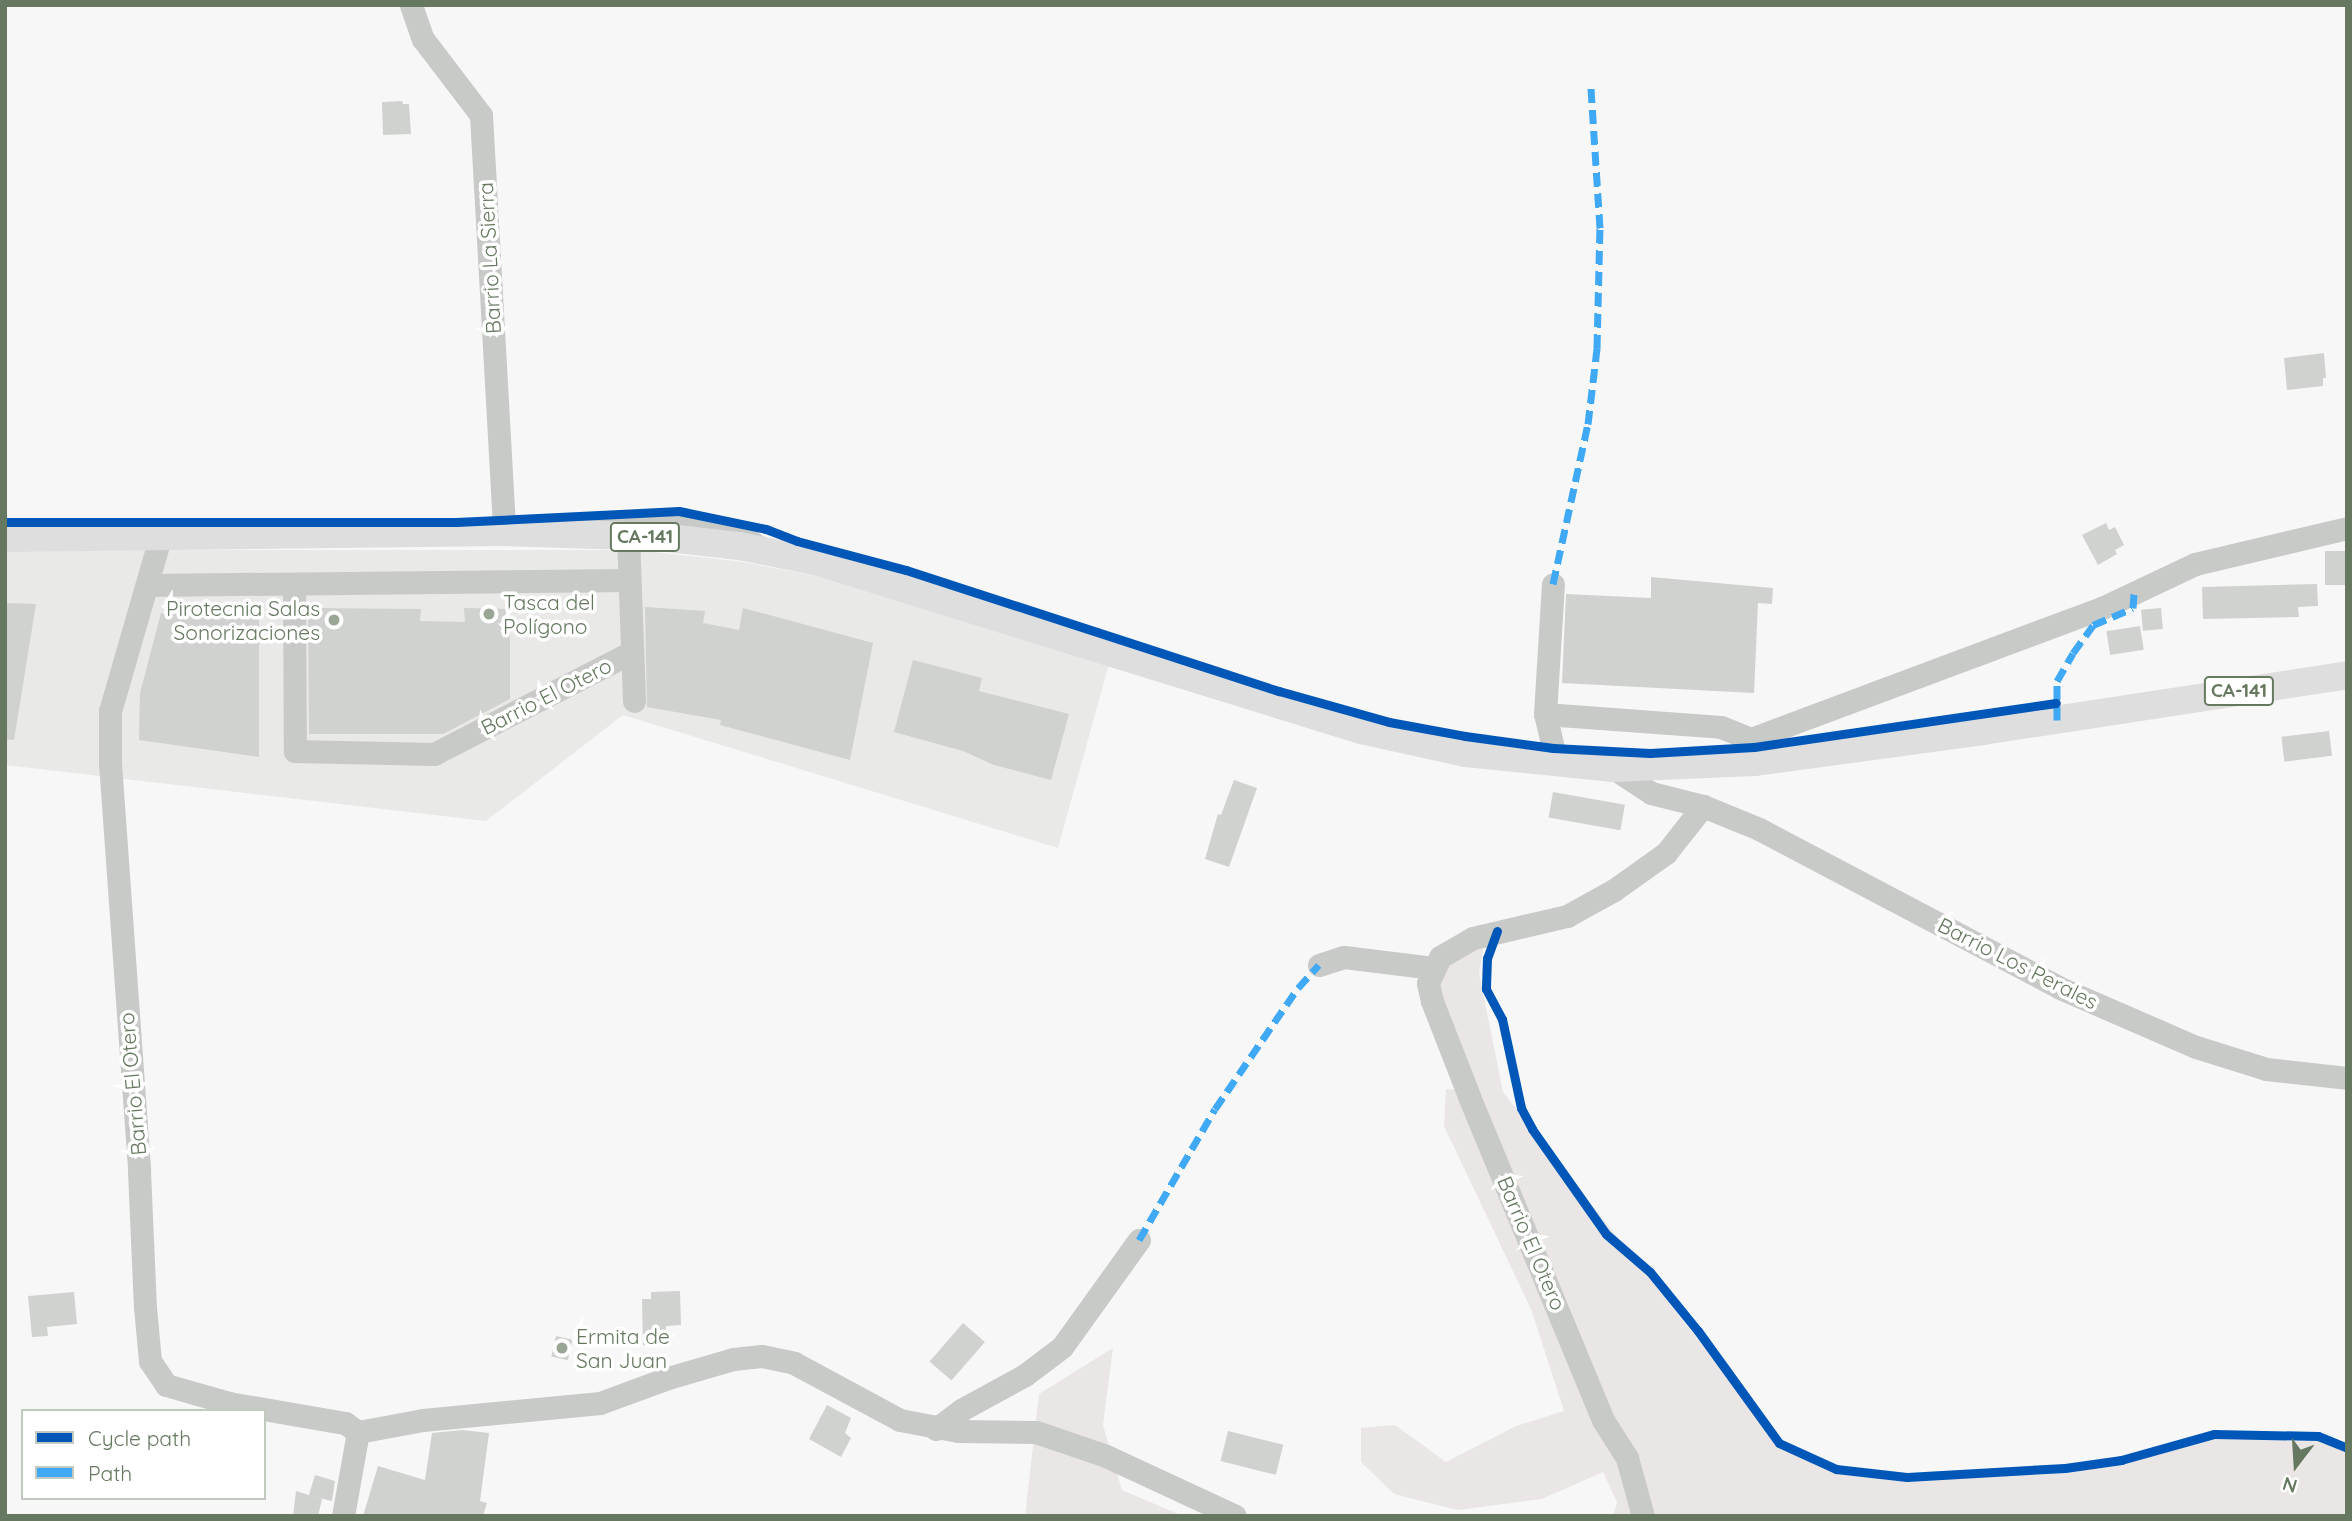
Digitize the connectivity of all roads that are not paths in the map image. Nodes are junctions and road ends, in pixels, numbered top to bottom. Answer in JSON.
{"nodes":[{"id":1,"x":411,"y":5,"type":"edge"},
{"id":2,"x":2347,"y":528,"type":"edge"},
{"id":3,"x":504,"y":532,"type":"junction"},
{"id":4,"x":570,"y":534,"type":"junction"},
{"id":5,"x":628,"y":536,"type":"junction"},
{"id":6,"x":5,"y":538,"type":"edge"},
{"id":7,"x":160,"y":538,"type":"junction"},
{"id":8,"x":765,"y":551,"type":"junction"},
{"id":9,"x":628,"y":580,"type":"junction"},
{"id":10,"x":147,"y":584,"type":"junction"},
{"id":11,"x":295,"y":584,"type":"junction"},
{"id":12,"x":1553,"y":584,"type":"dead end"},
{"id":13,"x":632,"y":652,"type":"junction"},
{"id":14,"x":2347,"y":675,"type":"edge"},
{"id":15,"x":634,"y":701,"type":"dead end"},
{"id":16,"x":1545,"y":714,"type":"junction"},
{"id":17,"x":1753,"y":750,"type":"junction"},
{"id":18,"x":1551,"y":763,"type":"junction"},
{"id":19,"x":1613,"y":768,"type":"junction"},
{"id":20,"x":1703,"y":806,"type":"junction"},
{"id":21,"x":1319,"y":965,"type":"dead end"},
{"id":22,"x":1433,"y":968,"type":"junction"},
{"id":23,"x":2347,"y":1077,"type":"edge"},
{"id":24,"x":1139,"y":1240,"type":"dead end"},
{"id":25,"x":264,"y":1409,"type":"edge"},
{"id":26,"x":266,"y":1409,"type":"edge"},
{"id":27,"x":936,"y":1429,"type":"junction"},
{"id":28,"x":358,"y":1432,"type":"junction"},
{"id":29,"x":343,"y":1516,"type":"edge"},
{"id":30,"x":1235,"y":1516,"type":"edge"},
{"id":31,"x":1643,"y":1516,"type":"edge"}],
"edges":[{"from":1,"to":3,"type":"street","name":"Barrio La Sierra"},
{"from":2,"to":17,"type":"street","name":"Barrio Los Perales"},
{"from":3,"to":4,"type":"main road","number":"CA-141"},
{"from":3,"to":7,"type":"main road","number":"CA-141"},
{"from":4,"to":5,"type":"main road","number":"CA-141"},
{"from":4,"to":8,"type":"street"},
{"from":5,"to":8,"type":"main road","number":"CA-141"},
{"from":5,"to":9,"type":"street","name":"Barrio El Otero"},
{"from":6,"to":7,"type":"main road","number":"CA-141"},
{"from":7,"to":10,"type":"street","name":"Barrio El Otero"},
{"from":8,"to":18,"type":"main road","name":"Barrio Los Perales","number":"CA-141"},
{"from":9,"to":11,"type":"street"},
{"from":9,"to":13,"type":"street","name":"Barrio El Otero"},
{"from":10,"to":11,"type":"street"},
{"from":10,"to":25,"type":"street","name":"Barrio El Otero"},
{"from":11,"to":13,"type":"street","name":"Barrio El Otero"},
{"from":12,"to":16,"type":"street"},
{"from":13,"to":15,"type":"street","name":"Barrio El Otero"},
{"from":14,"to":17,"type":"main road","name":"Barrio Los Perales","number":"CA-141"},
{"from":16,"to":17,"type":"street"},
{"from":16,"to":18,"type":"street"},
{"from":17,"to":19,"type":"main road","name":"Barrio Los Perales","number":"CA-141"},
{"from":18,"to":19,"type":"main road","name":"Barrio Los Perales","number":"CA-141"},
{"from":19,"to":20,"type":"street","name":"Barrio Los Perales"},
{"from":20,"to":22,"type":"street"},
{"from":20,"to":23,"type":"street","name":"Barrio Los Perales"},
{"from":21,"to":22,"type":"street"},
{"from":22,"to":31,"type":"street","name":"Barrio El Otero"},
{"from":24,"to":27,"type":"street"},
{"from":26,"to":28,"type":"street","name":"Barrio El Otero"},
{"from":27,"to":28,"type":"street"},
{"from":27,"to":30,"type":"street"},
{"from":28,"to":29,"type":"street"}]}
